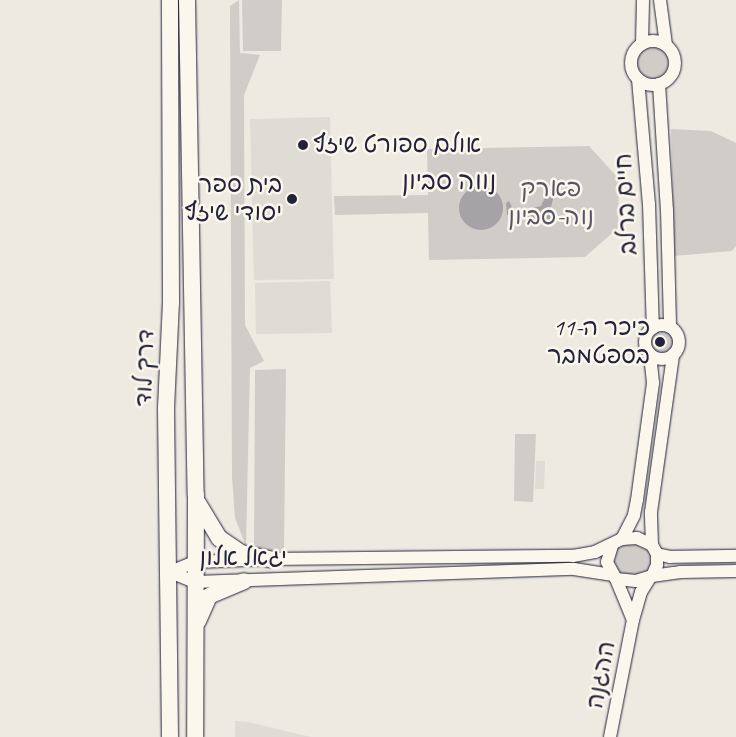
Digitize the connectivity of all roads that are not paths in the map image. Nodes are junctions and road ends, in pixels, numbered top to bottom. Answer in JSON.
{"nodes":[{"id":1,"x":170,"y":0,"type":"edge"},
{"id":2,"x":187,"y":0,"type":"edge"},
{"id":3,"x":643,"y":0,"type":"edge"},
{"id":4,"x":660,"y":0,"type":"edge"},
{"id":5,"x":642,"y":44,"type":"junction"},
{"id":6,"x":666,"y":45,"type":"junction"},
{"id":7,"x":638,"y":79,"type":"junction"},
{"id":8,"x":659,"y":84,"type":"junction"},
{"id":9,"x":670,"y":327,"type":"junction"},
{"id":10,"x":653,"y":328,"type":"junction"},
{"id":11,"x":650,"y":354,"type":"junction"},
{"id":12,"x":672,"y":355,"type":"junction"},
{"id":13,"x":196,"y":495,"type":"junction"},
{"id":14,"x":617,"y":542,"type":"junction"},
{"id":15,"x":654,"y":549,"type":"junction"},
{"id":16,"x":736,"y":556,"type":"edge"},
{"id":17,"x":270,"y":559,"type":"junction"},
{"id":18,"x":195,"y":562,"type":"junction"},
{"id":19,"x":736,"y":571,"type":"edge"},
{"id":20,"x":170,"y":572,"type":"junction"},
{"id":21,"x":614,"y":577,"type":"junction"},
{"id":22,"x":651,"y":577,"type":"junction"},
{"id":23,"x":244,"y":581,"type":"junction"},
{"id":24,"x":195,"y":582,"type":"junction"},
{"id":25,"x":633,"y":620,"type":"junction"},
{"id":26,"x":194,"y":638,"type":"junction"},
{"id":27,"x":170,"y":737,"type":"edge"},
{"id":28,"x":195,"y":737,"type":"edge"},
{"id":29,"x":610,"y":737,"type":"edge"}],
"edges":[{"from":1,"to":20,"type":"main road","name":"דרך לוד"},
{"from":2,"to":13,"type":"main road","name":"דרך לוד"},
{"from":3,"to":5,"type":"street"},
{"from":4,"to":6,"type":"street"},
{"from":5,"to":6,"type":"street"},
{"from":5,"to":7,"type":"street"},
{"from":6,"to":8,"type":"street"},
{"from":7,"to":8,"type":"street"},
{"from":7,"to":10,"type":"street","name":"חיים ברלב"},
{"from":8,"to":9,"type":"street","name":"חיים ברלב"},
{"from":9,"to":10,"type":"street"},
{"from":9,"to":12,"type":"street"},
{"from":10,"to":11,"type":"street"},
{"from":11,"to":12,"type":"street"},
{"from":11,"to":14,"type":"street"},
{"from":12,"to":15,"type":"street"},
{"from":13,"to":17,"type":"main road"},
{"from":13,"to":18,"type":"main road","name":"דרך לוד"},
{"from":14,"to":15,"type":"street"},
{"from":14,"to":17,"type":"street","name":"יגאל אלון"},
{"from":14,"to":21,"type":"street"},
{"from":15,"to":16,"type":"street"},
{"from":15,"to":22,"type":"street"},
{"from":17,"to":18,"type":"street","name":"יגאל אלון"},
{"from":18,"to":20,"type":"street","name":"יגאל אלון"},
{"from":18,"to":24,"type":"main road","name":"דרך לוד"},
{"from":19,"to":22,"type":"street"},
{"from":20,"to":24,"type":"street","name":"יגאל אלון"},
{"from":20,"to":27,"type":"main road","name":"דרך לוד"},
{"from":21,"to":22,"type":"street"},
{"from":21,"to":23,"type":"street","name":"יגאל אלון"},
{"from":21,"to":25,"type":"street","name":"ההגנה"},
{"from":22,"to":25,"type":"street","name":"ההגנה"},
{"from":23,"to":24,"type":"street","name":"יגאל אלון"},
{"from":23,"to":26,"type":"main road"},
{"from":24,"to":26,"type":"main road","name":"דרך לוד"},
{"from":25,"to":29,"type":"street","name":"ההגנה"},
{"from":26,"to":28,"type":"main road","name":"דרך לוד"}]}
